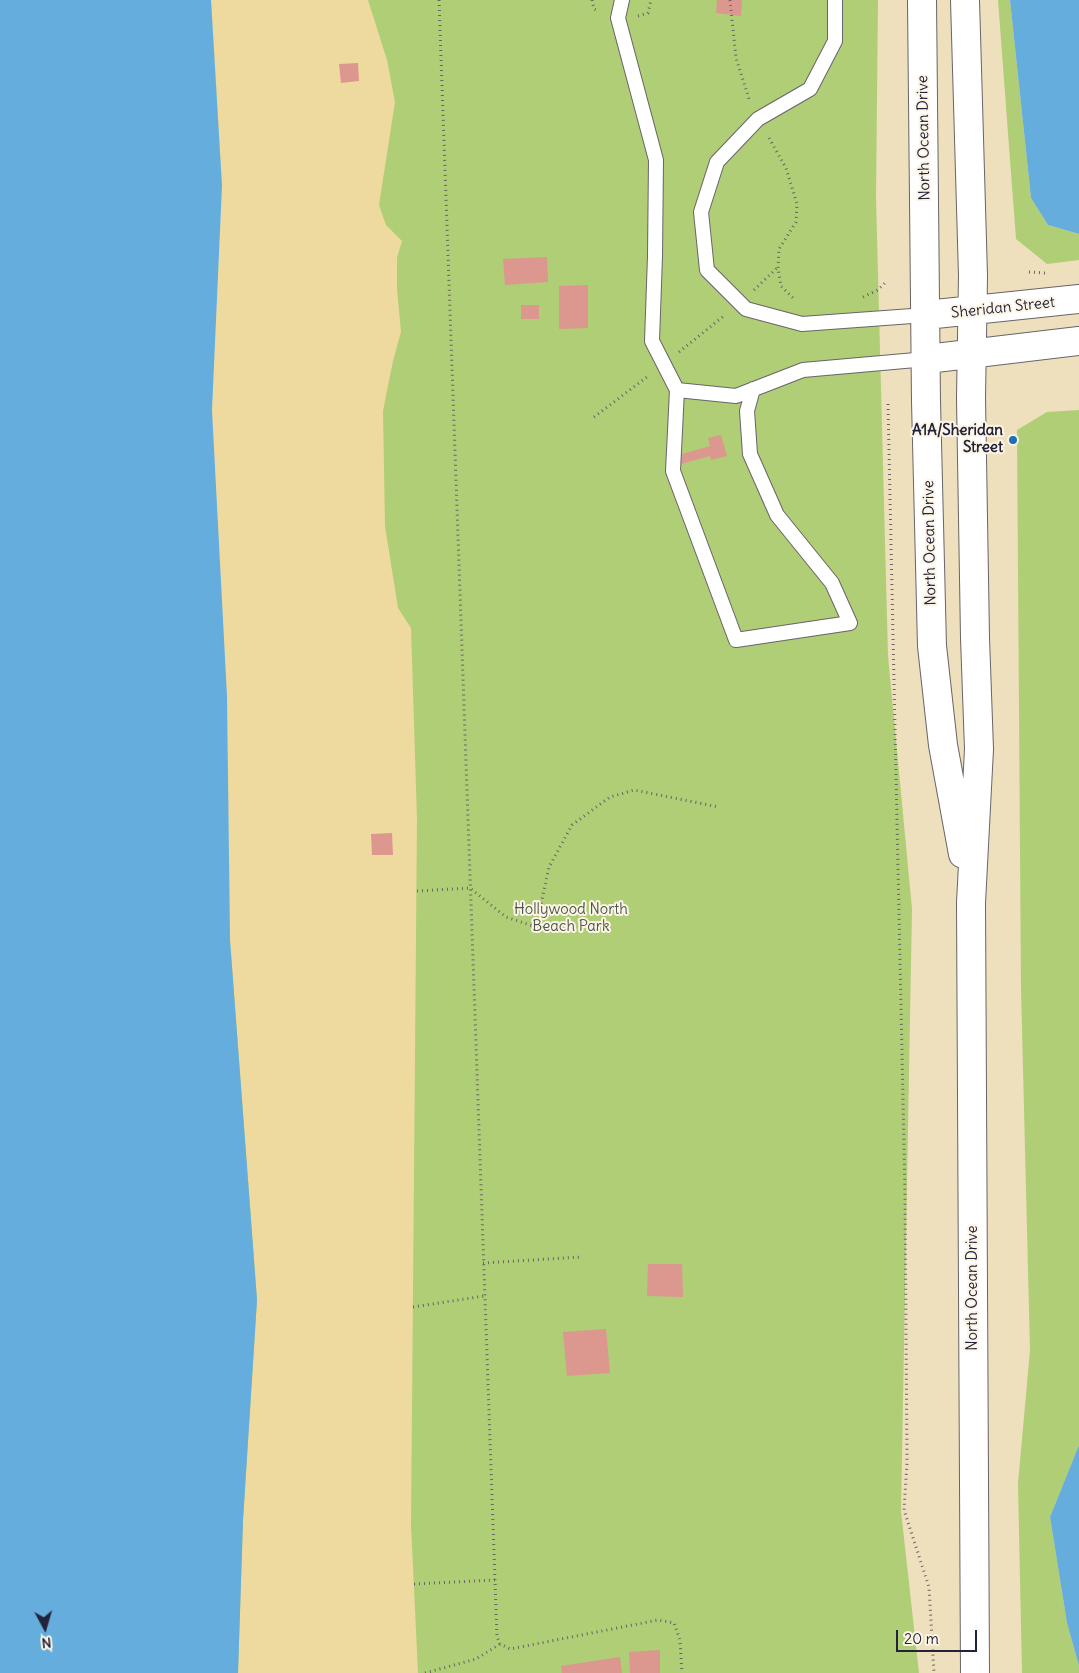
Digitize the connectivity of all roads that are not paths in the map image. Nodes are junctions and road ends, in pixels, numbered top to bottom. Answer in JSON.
{"nodes":[{"id":1,"x":622,"y":0,"type":"edge"},
{"id":2,"x":836,"y":0,"type":"edge"},
{"id":3,"x":922,"y":0,"type":"edge"},
{"id":4,"x":965,"y":0,"type":"edge"},
{"id":5,"x":1079,"y":299,"type":"edge"},
{"id":6,"x":972,"y":310,"type":"junction"},
{"id":7,"x":926,"y":315,"type":"junction"},
{"id":8,"x":1079,"y":341,"type":"edge"},
{"id":9,"x":971,"y":355,"type":"junction"},
{"id":10,"x":927,"y":359,"type":"junction"},
{"id":11,"x":754,"y":389,"type":"junction"},
{"id":12,"x":677,"y":390,"type":"junction"},
{"id":13,"x":971,"y":903,"type":"junction"},
{"id":14,"x":975,"y":1673,"type":"edge"}],
"edges":[{"from":1,"to":12,"type":"lane"},
{"from":2,"to":7,"type":"lane"},
{"from":3,"to":7,"type":"main road","name":"North Ocean Drive"},
{"from":4,"to":6,"type":"main road","name":"North Ocean Drive"},
{"from":5,"to":6,"type":"main road","name":"Sheridan Street"},
{"from":6,"to":7,"type":"main road","name":"Sheridan Street"},
{"from":6,"to":9,"type":"main road","name":"North Ocean Drive"},
{"from":7,"to":10,"type":"main road","name":"North Ocean Drive"},
{"from":8,"to":9,"type":"main road"},
{"from":9,"to":10,"type":"main road"},
{"from":9,"to":13,"type":"main road","name":"North Ocean Drive"},
{"from":10,"to":11,"type":"lane"},
{"from":10,"to":13,"type":"main road","name":"North Ocean Drive"},
{"from":11,"to":12,"type":"lane"},
{"from":11,"to":12,"type":"lane"},
{"from":13,"to":14,"type":"main road","name":"North Ocean Drive"}]}
